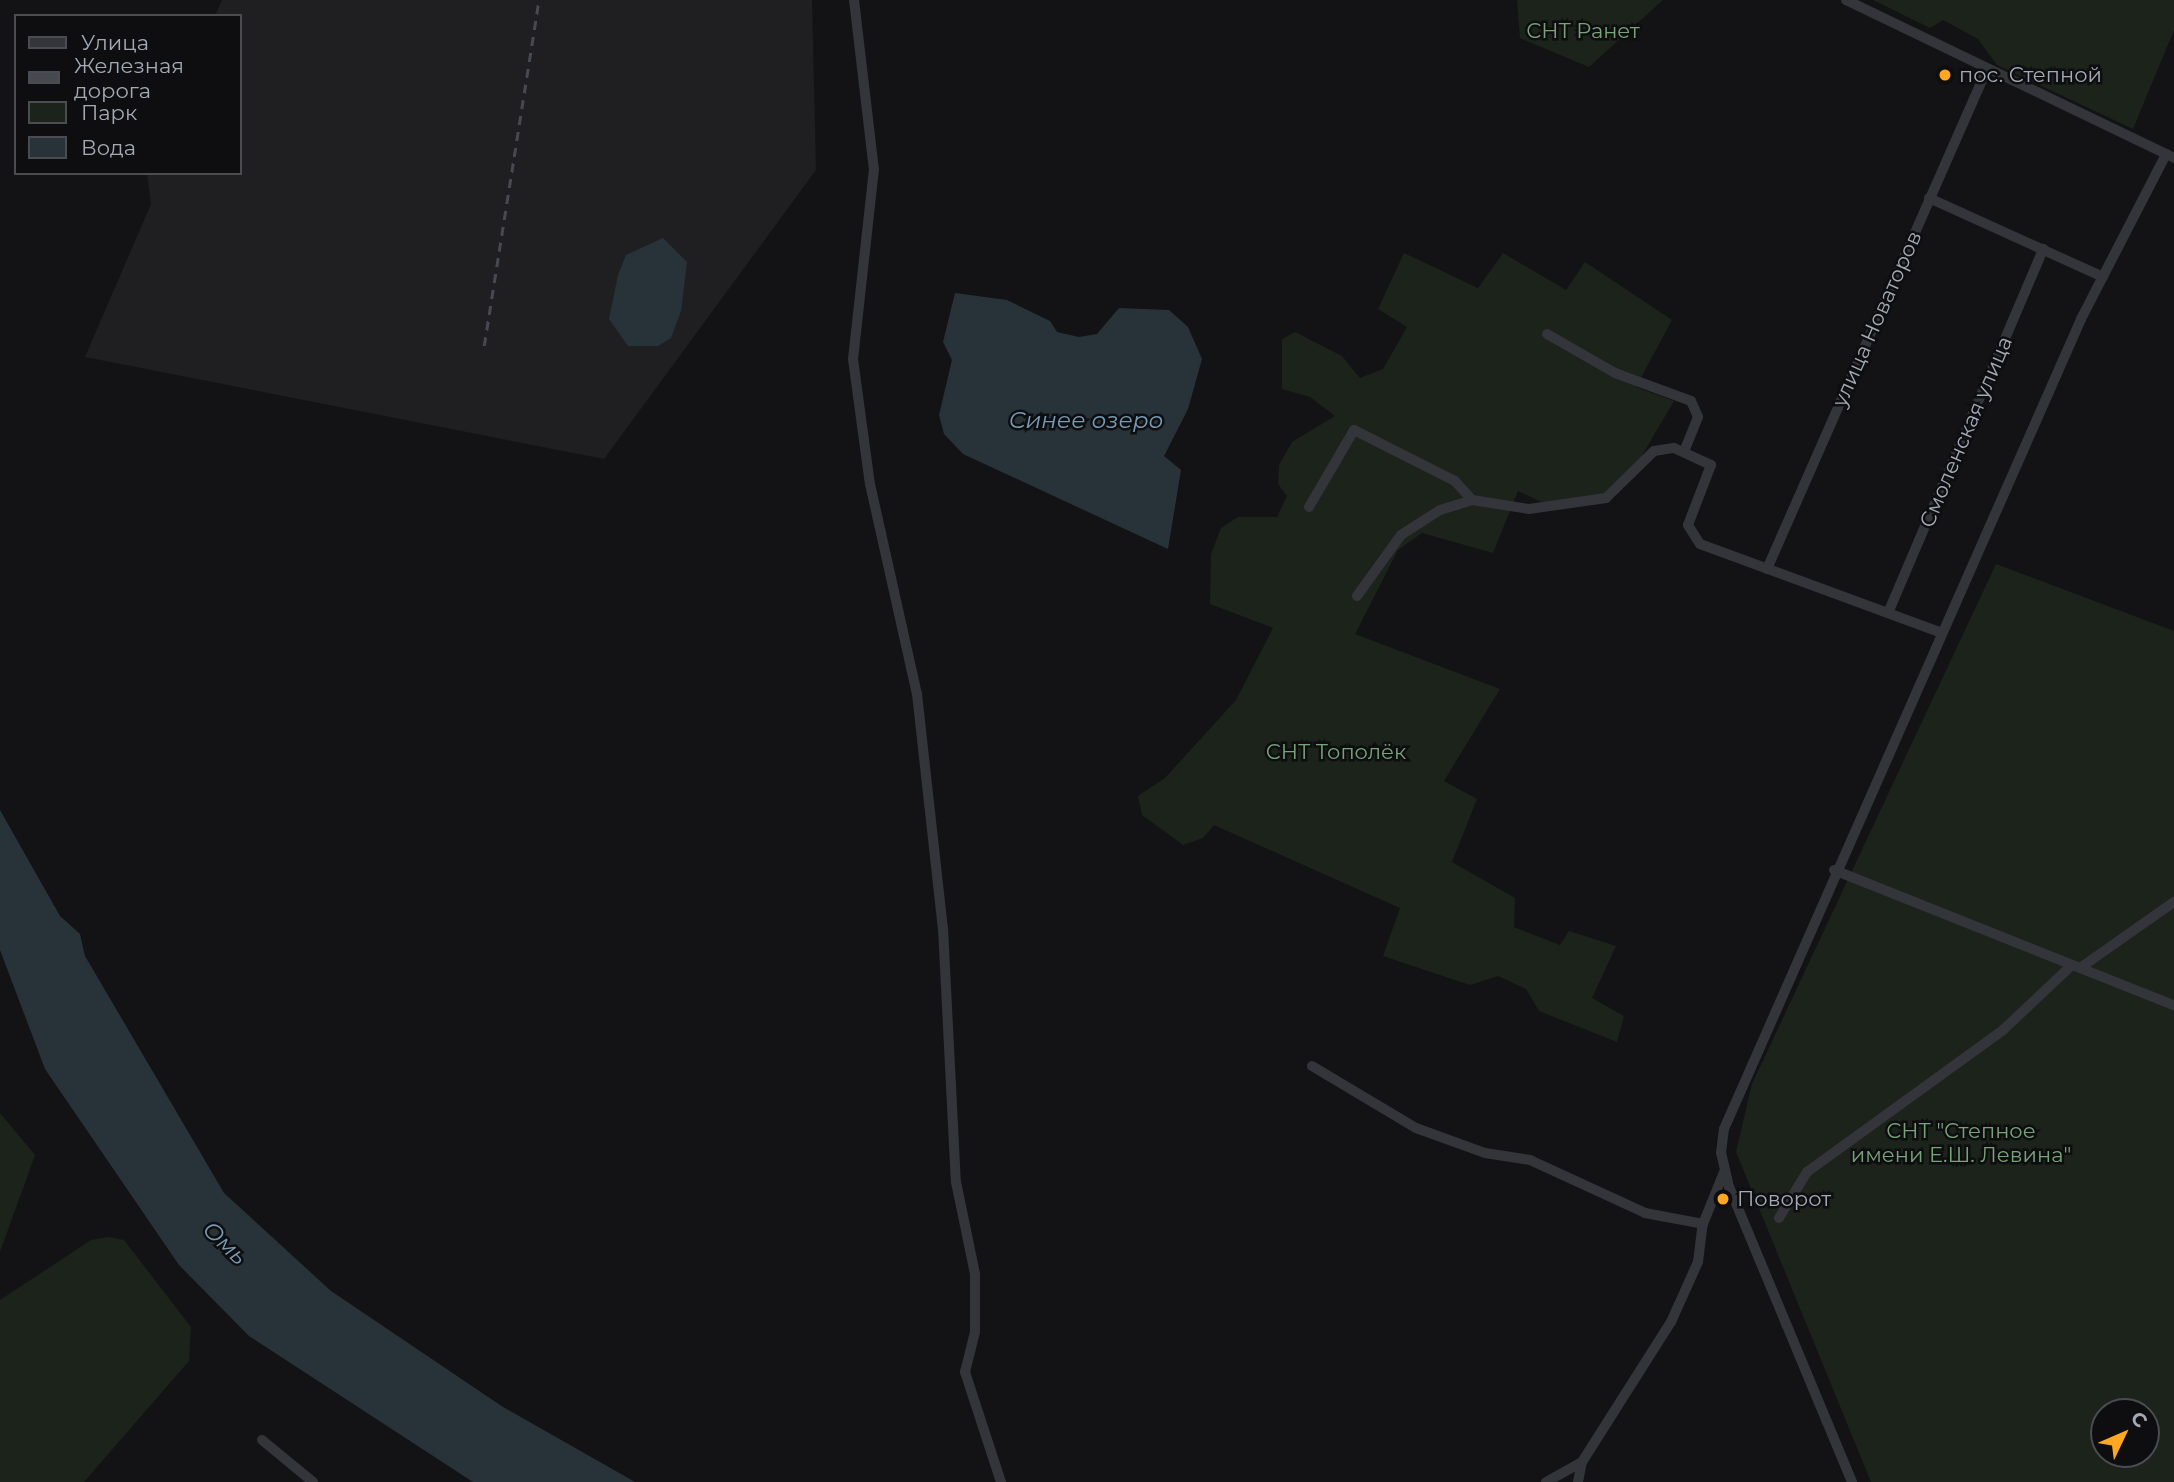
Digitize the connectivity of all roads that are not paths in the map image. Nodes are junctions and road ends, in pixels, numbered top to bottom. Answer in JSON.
{"nodes":[{"id":1,"x":854,"y":0,"type":"edge"},
{"id":2,"x":1846,"y":0,"type":"edge"},
{"id":3,"x":1987,"y":69,"type":"junction"},
{"id":4,"x":2170,"y":156,"type":"edge"},
{"id":5,"x":1929,"y":198,"type":"junction"},
{"id":6,"x":2043,"y":250,"type":"junction"},
{"id":7,"x":2103,"y":276,"type":"junction"},
{"id":8,"x":1547,"y":334,"type":"dead end"},
{"id":9,"x":1684,"y":451,"type":"junction"},
{"id":10,"x":1472,"y":500,"type":"junction"},
{"id":11,"x":1310,"y":508,"type":"dead end"},
{"id":12,"x":1768,"y":569,"type":"junction"},
{"id":13,"x":1357,"y":596,"type":"dead end"},
{"id":14,"x":1888,"y":613,"type":"junction"},
{"id":15,"x":1939,"y":632,"type":"junction"},
{"id":16,"x":1835,"y":870,"type":"junction"},
{"id":17,"x":2174,"y":902,"type":"edge"},
{"id":18,"x":2076,"y":967,"type":"junction"},
{"id":19,"x":2174,"y":1005,"type":"edge"},
{"id":20,"x":1312,"y":1066,"type":"dead end"},
{"id":21,"x":1724,"y":1172,"type":"junction"},
{"id":22,"x":1779,"y":1218,"type":"dead end"},
{"id":23,"x":1703,"y":1224,"type":"junction"},
{"id":24,"x":262,"y":1440,"type":"dead end"},
{"id":25,"x":1582,"y":1462,"type":"junction"},
{"id":26,"x":313,"y":1482,"type":"edge"},
{"id":27,"x":1001,"y":1482,"type":"edge"},
{"id":28,"x":1546,"y":1482,"type":"edge"},
{"id":29,"x":1578,"y":1482,"type":"edge"},
{"id":30,"x":1852,"y":1482,"type":"edge"}],
"edges":[{"from":1,"to":27,"type":"street"},
{"from":2,"to":3,"type":"street"},
{"from":3,"to":4,"type":"street"},
{"from":3,"to":5,"type":"street","name":"улица Новаторов"},
{"from":4,"to":7,"type":"street"},
{"from":5,"to":6,"type":"street"},
{"from":5,"to":12,"type":"street","name":"улица Новаторов"},
{"from":6,"to":7,"type":"street"},
{"from":6,"to":14,"type":"street","name":"Смоленская улица"},
{"from":7,"to":15,"type":"street"},
{"from":8,"to":9,"type":"street"},
{"from":9,"to":10,"type":"street"},
{"from":9,"to":12,"type":"street"},
{"from":10,"to":11,"type":"street"},
{"from":10,"to":13,"type":"street"},
{"from":12,"to":14,"type":"street"},
{"from":14,"to":15,"type":"street"},
{"from":15,"to":16,"type":"street"},
{"from":16,"to":18,"type":"street"},
{"from":16,"to":21,"type":"street"},
{"from":17,"to":18,"type":"street"},
{"from":18,"to":19,"type":"street"},
{"from":18,"to":22,"type":"street"},
{"from":20,"to":23,"type":"street"},
{"from":21,"to":23,"type":"street"},
{"from":21,"to":30,"type":"street"},
{"from":23,"to":25,"type":"street"},
{"from":24,"to":26,"type":"street"},
{"from":25,"to":28,"type":"street"},
{"from":25,"to":29,"type":"street"}]}
